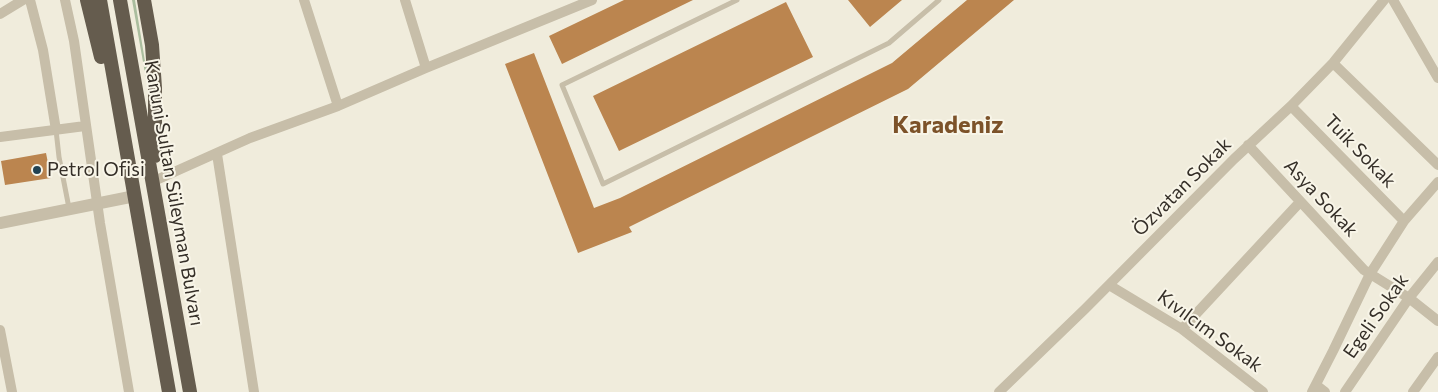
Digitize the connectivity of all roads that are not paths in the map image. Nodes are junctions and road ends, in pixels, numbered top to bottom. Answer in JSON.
{"nodes":[{"id":1,"x":23,"y":0,"type":"edge"},
{"id":2,"x":30,"y":0,"type":"edge"},
{"id":3,"x":65,"y":0,"type":"edge"},
{"id":4,"x":87,"y":0,"type":"edge"},
{"id":5,"x":100,"y":0,"type":"edge"},
{"id":6,"x":120,"y":0,"type":"edge"},
{"id":7,"x":144,"y":0,"type":"edge"},
{"id":8,"x":304,"y":0,"type":"edge"},
{"id":9,"x":405,"y":0,"type":"edge"},
{"id":10,"x":592,"y":0,"type":"edge"},
{"id":11,"x":737,"y":0,"type":"edge"},
{"id":12,"x":1384,"y":0,"type":"edge"},
{"id":13,"x":1393,"y":0,"type":"edge"},
{"id":14,"x":936,"y":1,"type":"edge"},
{"id":15,"x":0,"y":14,"type":"edge"},
{"id":16,"x":1332,"y":63,"type":"junction"},
{"id":17,"x":426,"y":68,"type":"junction"},
{"id":18,"x":1438,"y":78,"type":"edge"},
{"id":19,"x":338,"y":106,"type":"junction"},
{"id":20,"x":1291,"y":106,"type":"junction"},
{"id":21,"x":85,"y":126,"type":"junction"},
{"id":22,"x":56,"y":130,"type":"junction"},
{"id":23,"x":0,"y":137,"type":"edge"},
{"id":24,"x":1248,"y":146,"type":"junction"},
{"id":25,"x":217,"y":154,"type":"junction"},
{"id":26,"x":128,"y":155,"type":"junction"},
{"id":27,"x":1438,"y":165,"type":"edge"},
{"id":28,"x":154,"y":181,"type":"junction"},
{"id":29,"x":1438,"y":182,"type":"edge"},
{"id":30,"x":135,"y":196,"type":"junction"},
{"id":31,"x":1300,"y":202,"type":"junction"},
{"id":32,"x":97,"y":203,"type":"junction"},
{"id":33,"x":69,"y":209,"type":"junction"},
{"id":34,"x":1404,"y":221,"type":"junction"},
{"id":35,"x":0,"y":223,"type":"edge"},
{"id":36,"x":1438,"y":262,"type":"edge"},
{"id":37,"x":1370,"y":274,"type":"junction"},
{"id":38,"x":1109,"y":285,"type":"junction"},
{"id":39,"x":1409,"y":298,"type":"junction"},
{"id":40,"x":1438,"y":321,"type":"edge"},
{"id":41,"x":1182,"y":329,"type":"junction"},
{"id":42,"x":0,"y":330,"type":"edge"},
{"id":43,"x":1438,"y":357,"type":"edge"},
{"id":44,"x":1314,"y":388,"type":"edge"},
{"id":45,"x":12,"y":392,"type":"edge"},
{"id":46,"x":130,"y":392,"type":"edge"},
{"id":47,"x":169,"y":392,"type":"edge"},
{"id":48,"x":190,"y":392,"type":"edge"},
{"id":49,"x":254,"y":392,"type":"edge"},
{"id":50,"x":999,"y":392,"type":"edge"},
{"id":51,"x":1264,"y":392,"type":"edge"},
{"id":52,"x":1326,"y":392,"type":"edge"},
{"id":53,"x":1345,"y":392,"type":"edge"},
{"id":54,"x":1412,"y":392,"type":"edge"}],
"edges":[{"from":1,"to":15,"type":"street"},
{"from":2,"to":22,"type":"street"},
{"from":3,"to":21,"type":"street"},
{"from":4,"to":26,"type":"highway"},
{"from":5,"to":26,"type":"highway","name":"Kanuni Sultan Süleyman Bulvarı"},
{"from":6,"to":28,"type":"highway","name":"Kanuni Sultan Süleyman Bulvarı"},
{"from":7,"to":28,"type":"highway"},
{"from":8,"to":19,"type":"street"},
{"from":9,"to":17,"type":"street"},
{"from":10,"to":17,"type":"street"},
{"from":11,"to":14,"type":"lane"},
{"from":12,"to":16,"type":"street","name":"Özvatan Sokak"},
{"from":13,"to":18,"type":"street"},
{"from":16,"to":20,"type":"street","name":"Özvatan Sokak"},
{"from":16,"to":27,"type":"street"},
{"from":17,"to":19,"type":"street"},
{"from":19,"to":25,"type":"street"},
{"from":20,"to":24,"type":"street","name":"Özvatan Sokak"},
{"from":20,"to":34,"type":"street","name":"Tuik Sokak"},
{"from":21,"to":22,"type":"street"},
{"from":21,"to":32,"type":"street"},
{"from":22,"to":23,"type":"street"},
{"from":22,"to":33,"type":"lane"},
{"from":24,"to":31,"type":"street","name":"Asya Sokak"},
{"from":24,"to":38,"type":"street","name":"Özvatan Sokak"},
{"from":25,"to":28,"type":"street"},
{"from":25,"to":49,"type":"street"},
{"from":26,"to":30,"type":"highway","name":"Kanuni Sultan Süleyman Bulvarı"},
{"from":28,"to":48,"type":"highway","name":"Kanuni Sultan Süleyman Bulvarı"},
{"from":29,"to":34,"type":"street"},
{"from":30,"to":32,"type":"street"},
{"from":30,"to":47,"type":"highway","name":"Kanuni Sultan Süleyman Bulvarı"},
{"from":31,"to":37,"type":"street","name":"Asya Sokak"},
{"from":31,"to":41,"type":"street"},
{"from":32,"to":33,"type":"street"},
{"from":32,"to":46,"type":"street"},
{"from":33,"to":35,"type":"street"},
{"from":34,"to":37,"type":"street"},
{"from":36,"to":39,"type":"street","name":"Egeli Sokak"},
{"from":37,"to":39,"type":"street","name":"Asya Sokak"},
{"from":37,"to":44,"type":"street"},
{"from":38,"to":41,"type":"street","name":"Kıvılcım Sokak"},
{"from":38,"to":50,"type":"street","name":"Özvatan Sokak"},
{"from":39,"to":40,"type":"street","name":"Asya Sokak"},
{"from":39,"to":53,"type":"street","name":"Egeli Sokak"},
{"from":41,"to":51,"type":"street","name":"Kıvılcım Sokak"},
{"from":42,"to":45,"type":"street"},
{"from":43,"to":54,"type":"street"},
{"from":44,"to":52,"type":"street"}]}
